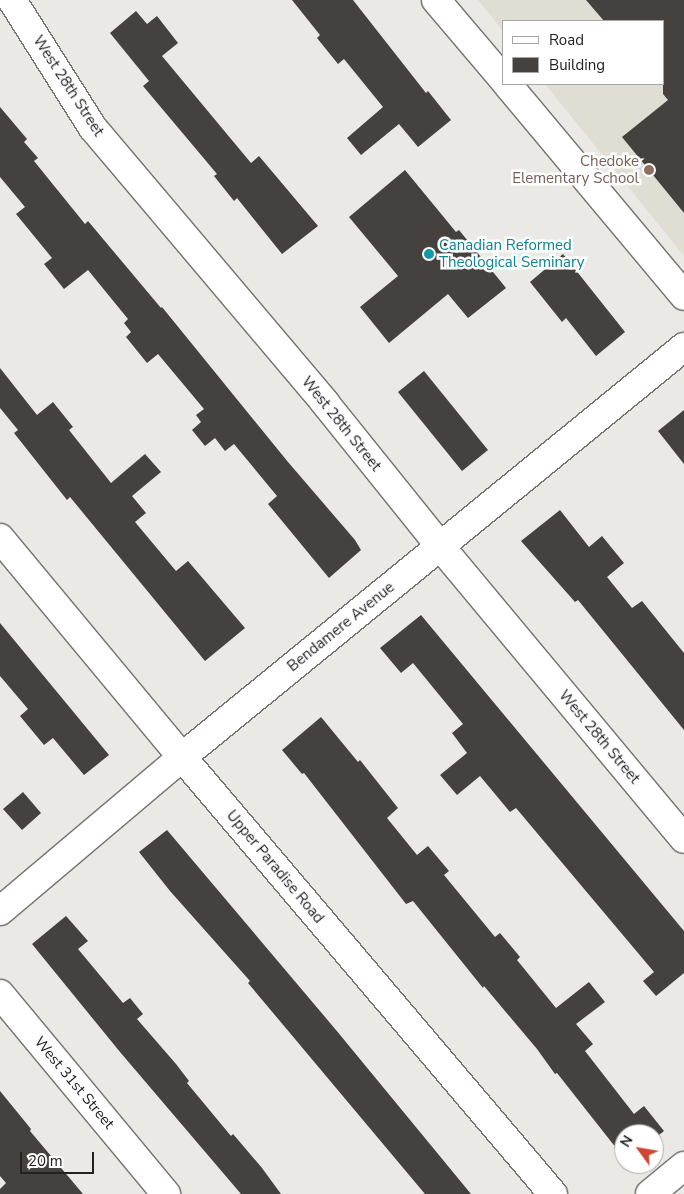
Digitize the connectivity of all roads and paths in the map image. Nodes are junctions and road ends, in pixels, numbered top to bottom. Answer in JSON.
{"nodes":[{"id":1,"x":12,"y":0,"type":"edge"},
{"id":2,"x":436,"y":0,"type":"edge"},
{"id":3,"x":502,"y":78,"type":"edge"},
{"id":4,"x":508,"y":85,"type":"edge"},
{"id":5,"x":684,"y":296,"type":"edge"},
{"id":6,"x":684,"y":347,"type":"edge"},
{"id":7,"x":0,"y":538,"type":"edge"},
{"id":8,"x":440,"y":546,"type":"junction"},
{"id":9,"x":182,"y":757,"type":"junction"},
{"id":10,"x":684,"y":839,"type":"edge"},
{"id":11,"x":0,"y":911,"type":"edge"},
{"id":12,"x":0,"y":994,"type":"edge"},
{"id":13,"x":684,"y":1166,"type":"edge"},
{"id":14,"x":166,"y":1194,"type":"edge"},
{"id":15,"x":553,"y":1194,"type":"edge"},
{"id":16,"x":650,"y":1194,"type":"edge"}],
"edges":[{"from":1,"to":8,"type":"street","name":"West 28th Street"},
{"from":2,"to":3,"type":"street"},
{"from":4,"to":5,"type":"street"},
{"from":6,"to":8,"type":"street","name":"Bendamere Avenue"},
{"from":7,"to":9,"type":"street","name":"Upper Paradise Road"},
{"from":8,"to":9,"type":"street","name":"Bendamere Avenue"},
{"from":8,"to":10,"type":"street","name":"West 28th Street"},
{"from":9,"to":11,"type":"street","name":"Bendamere Avenue"},
{"from":9,"to":15,"type":"street","name":"Upper Paradise Road"},
{"from":12,"to":14,"type":"street","name":"West 31st Street"},
{"from":13,"to":16,"type":"street"}]}
